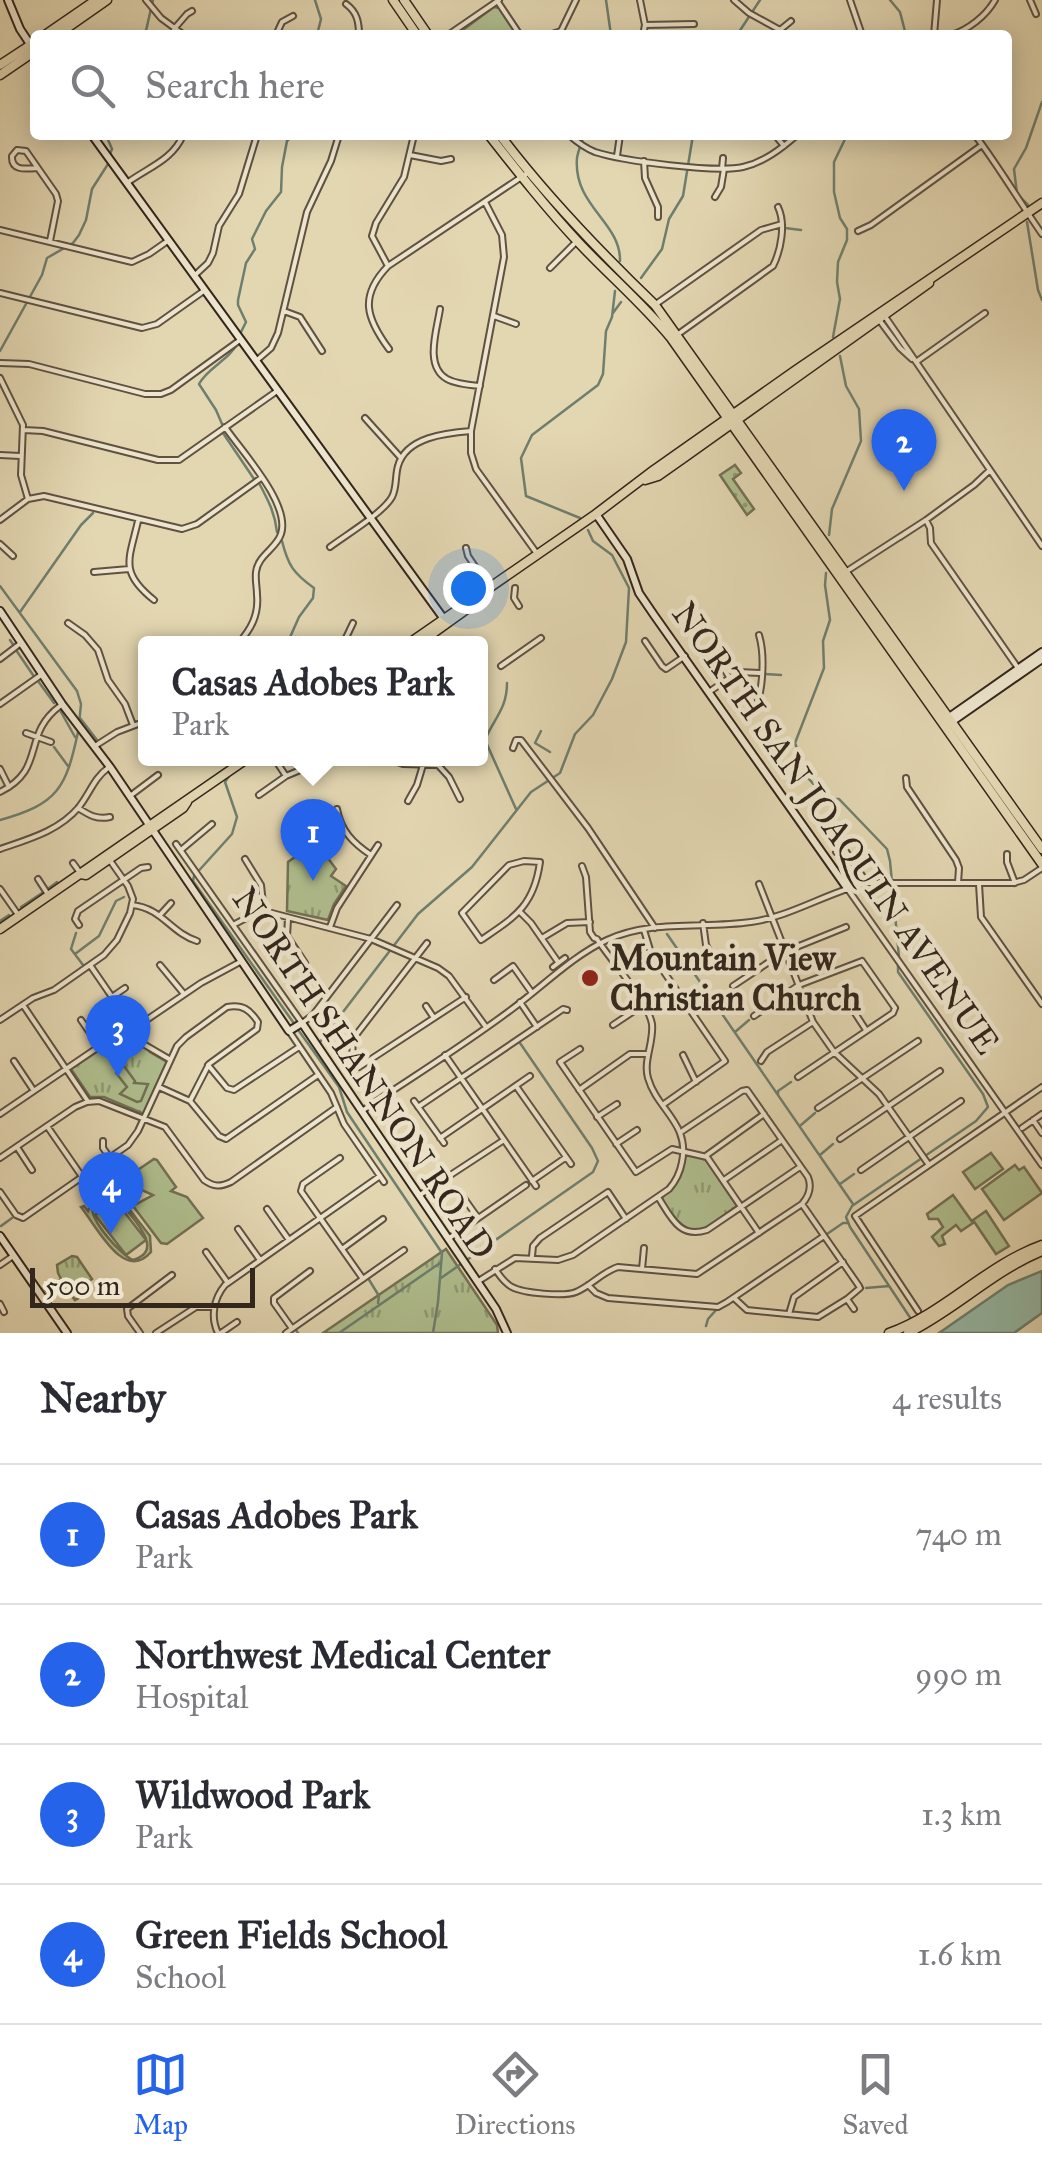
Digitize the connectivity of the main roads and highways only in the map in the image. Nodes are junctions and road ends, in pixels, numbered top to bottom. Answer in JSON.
{"nodes":[{"id":1,"x":96,"y":0,"type":"edge"},
{"id":2,"x":107,"y":0,"type":"edge"},
{"id":3,"x":393,"y":0,"type":"edge"},
{"id":4,"x":404,"y":0,"type":"edge"},
{"id":5,"x":52,"y":30,"type":"edge"},
{"id":6,"x":64,"y":30,"type":"edge"},
{"id":7,"x":414,"y":30,"type":"edge"},
{"id":8,"x":425,"y":30,"type":"edge"},
{"id":9,"x":30,"y":50,"type":"edge"},
{"id":10,"x":30,"y":51,"type":"edge"},
{"id":11,"x":0,"y":66,"type":"edge"},
{"id":12,"x":0,"y":75,"type":"edge"},
{"id":13,"x":494,"y":140,"type":"edge"},
{"id":14,"x":503,"y":140,"type":"edge"},
{"id":15,"x":525,"y":175,"type":"junction"},
{"id":16,"x":1042,"y":203,"type":"edge"},
{"id":17,"x":652,"y":308,"type":"junction"},
{"id":18,"x":880,"y":315,"type":"junction"},
{"id":19,"x":839,"y":340,"type":"junction"},
{"id":20,"x":811,"y":368,"type":"junction"},
{"id":21,"x":733,"y":419,"type":"junction"},
{"id":22,"x":486,"y":592,"type":"junction"},
{"id":23,"x":420,"y":636,"type":"edge"},
{"id":24,"x":429,"y":636,"type":"edge"},
{"id":25,"x":947,"y":722,"type":"junction"},
{"id":26,"x":237,"y":766,"type":"edge"},
{"id":27,"x":151,"y":828,"type":"junction"},
{"id":28,"x":1042,"y":849,"type":"edge"},
{"id":29,"x":1042,"y":866,"type":"edge"},
{"id":30,"x":81,"y":874,"type":"junction"},
{"id":31,"x":0,"y":929,"type":"edge"},
{"id":32,"x":1042,"y":1248,"type":"edge"},
{"id":33,"x":908,"y":1331,"type":"edge"},
{"id":34,"x":889,"y":1333,"type":"edge"}],
"edges":[{"from":1,"to":5,"type":"main road"},
{"from":2,"to":6,"type":"main road"},
{"from":3,"to":7,"type":"main road"},
{"from":4,"to":8,"type":"main road"},
{"from":9,"to":11,"type":"main road"},
{"from":10,"to":12,"type":"main road"},
{"from":13,"to":15,"type":"main road"},
{"from":14,"to":15,"type":"main road"},
{"from":15,"to":17,"type":"main road"},
{"from":15,"to":17,"type":"main road"},
{"from":16,"to":18,"type":"main road"},
{"from":17,"to":21,"type":"main road"},
{"from":17,"to":21,"type":"main road"},
{"from":18,"to":19,"type":"main road"},
{"from":18,"to":20,"type":"main road"},
{"from":19,"to":20,"type":"main road"},
{"from":19,"to":21,"type":"main road"},
{"from":20,"to":21,"type":"main road"},
{"from":21,"to":22,"type":"main road"},
{"from":21,"to":25,"type":"main road"},
{"from":22,"to":23,"type":"main road"},
{"from":22,"to":24,"type":"main road"},
{"from":25,"to":28,"type":"main road"},
{"from":25,"to":29,"type":"main road"},
{"from":26,"to":27,"type":"main road"},
{"from":27,"to":30,"type":"main road"},
{"from":27,"to":30,"type":"main road"},
{"from":30,"to":31,"type":"main road"},
{"from":32,"to":33,"type":"main road"},
{"from":33,"to":34,"type":"main road"}]}
